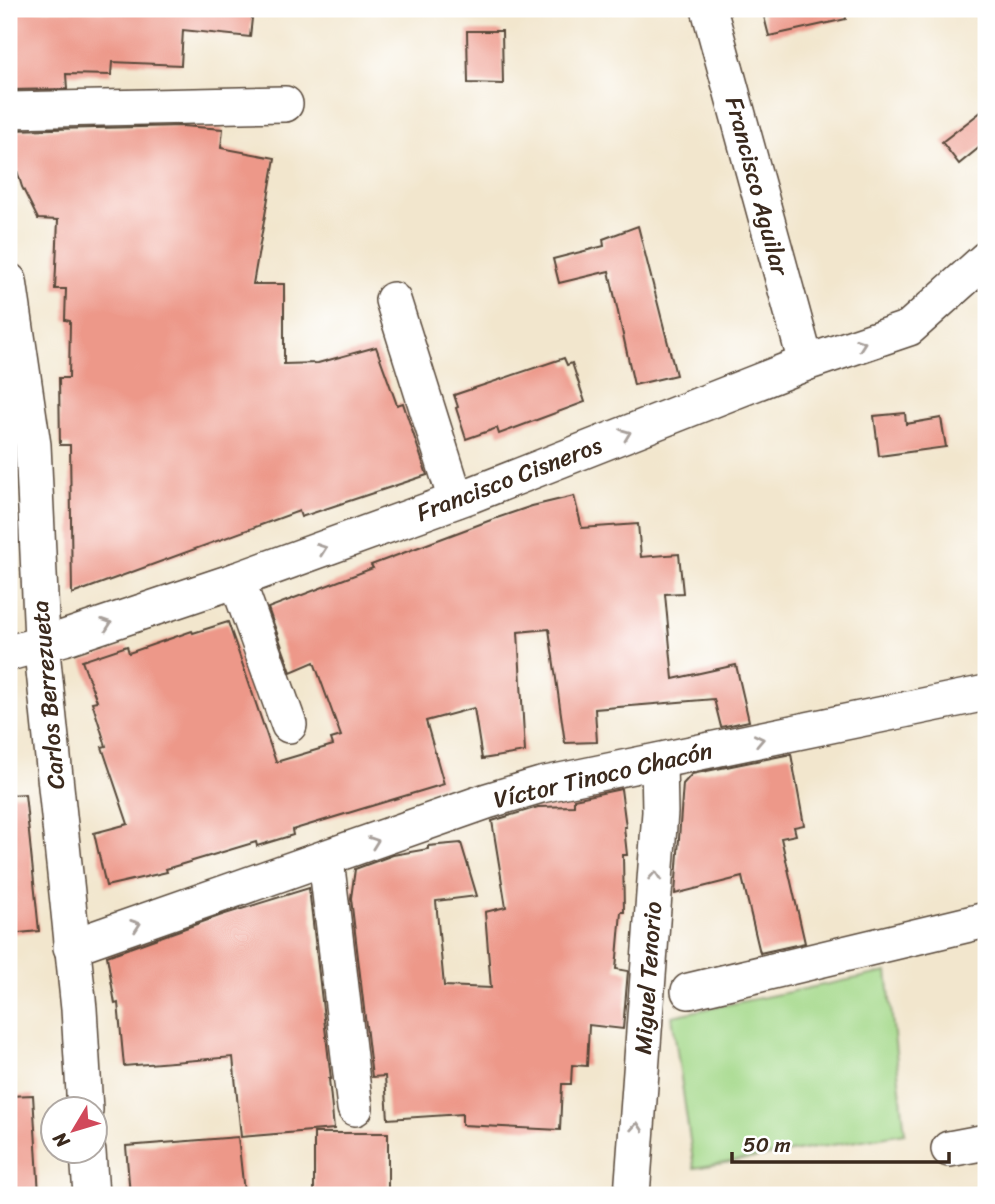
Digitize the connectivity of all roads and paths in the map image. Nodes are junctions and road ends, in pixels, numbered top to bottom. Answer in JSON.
{"nodes":[{"id":1,"x":709,"y":9,"type":"edge"},
{"id":2,"x":285,"y":104,"type":"dead end"},
{"id":3,"x":9,"y":110,"type":"edge"},
{"id":4,"x":986,"y":259,"type":"edge"},
{"id":5,"x":9,"y":281,"type":"edge"},
{"id":6,"x":393,"y":300,"type":"dead end"},
{"id":7,"x":806,"y":363,"type":"junction"},
{"id":8,"x":456,"y":500,"type":"junction"},
{"id":9,"x":237,"y":580,"type":"junction"},
{"id":10,"x":25,"y":648,"type":"edge"},
{"id":11,"x":986,"y":693,"type":"edge"},
{"id":12,"x":289,"y":725,"type":"dead end"},
{"id":13,"x":659,"y":761,"type":"junction"},
{"id":14,"x":326,"y":859,"type":"junction"},
{"id":15,"x":986,"y":920,"type":"edge"},
{"id":16,"x":71,"y":947,"type":"junction"},
{"id":17,"x":689,"y":991,"type":"dead end"},
{"id":18,"x":84,"y":1096,"type":"edge"},
{"id":19,"x":355,"y":1108,"type":"dead end"},
{"id":20,"x":986,"y":1142,"type":"edge"},
{"id":21,"x":949,"y":1149,"type":"dead end"},
{"id":22,"x":89,"y":1166,"type":"edge"},
{"id":23,"x":91,"y":1195,"type":"edge"},
{"id":24,"x":632,"y":1195,"type":"edge"}],
"edges":[{"from":1,"to":7,"type":"street","name":"Francisco Aguilar"},
{"from":2,"to":3,"type":"street"},
{"from":7,"to":4,"type":"street","name":"Francisco Cisneros","one_way":true},
{"from":5,"to":10,"type":"street","name":"Carlos Berrezueta"},
{"from":6,"to":8,"type":"street"},
{"from":8,"to":7,"type":"street","name":"Francisco Cisneros","one_way":true},
{"from":9,"to":8,"type":"street","name":"Francisco Cisneros","one_way":true},
{"from":10,"to":9,"type":"street","name":"Francisco Cisneros","one_way":true},
{"from":9,"to":12,"type":"street"},
{"from":10,"to":16,"type":"street","name":"Carlos Berrezueta"},
{"from":13,"to":11,"type":"street","name":"Víctor Tinoco Chacón","one_way":true},
{"from":14,"to":13,"type":"street","name":"Víctor Tinoco Chacón","one_way":true},
{"from":24,"to":13,"type":"street","name":"Miguel Tenorio","one_way":true},
{"from":16,"to":14,"type":"street","name":"Víctor Tinoco Chacón","one_way":true},
{"from":14,"to":19,"type":"street"},
{"from":15,"to":17,"type":"street"},
{"from":16,"to":18,"type":"street","name":"Carlos Berrezueta"},
{"from":20,"to":21,"type":"street"},
{"from":22,"to":23,"type":"street"}]}
